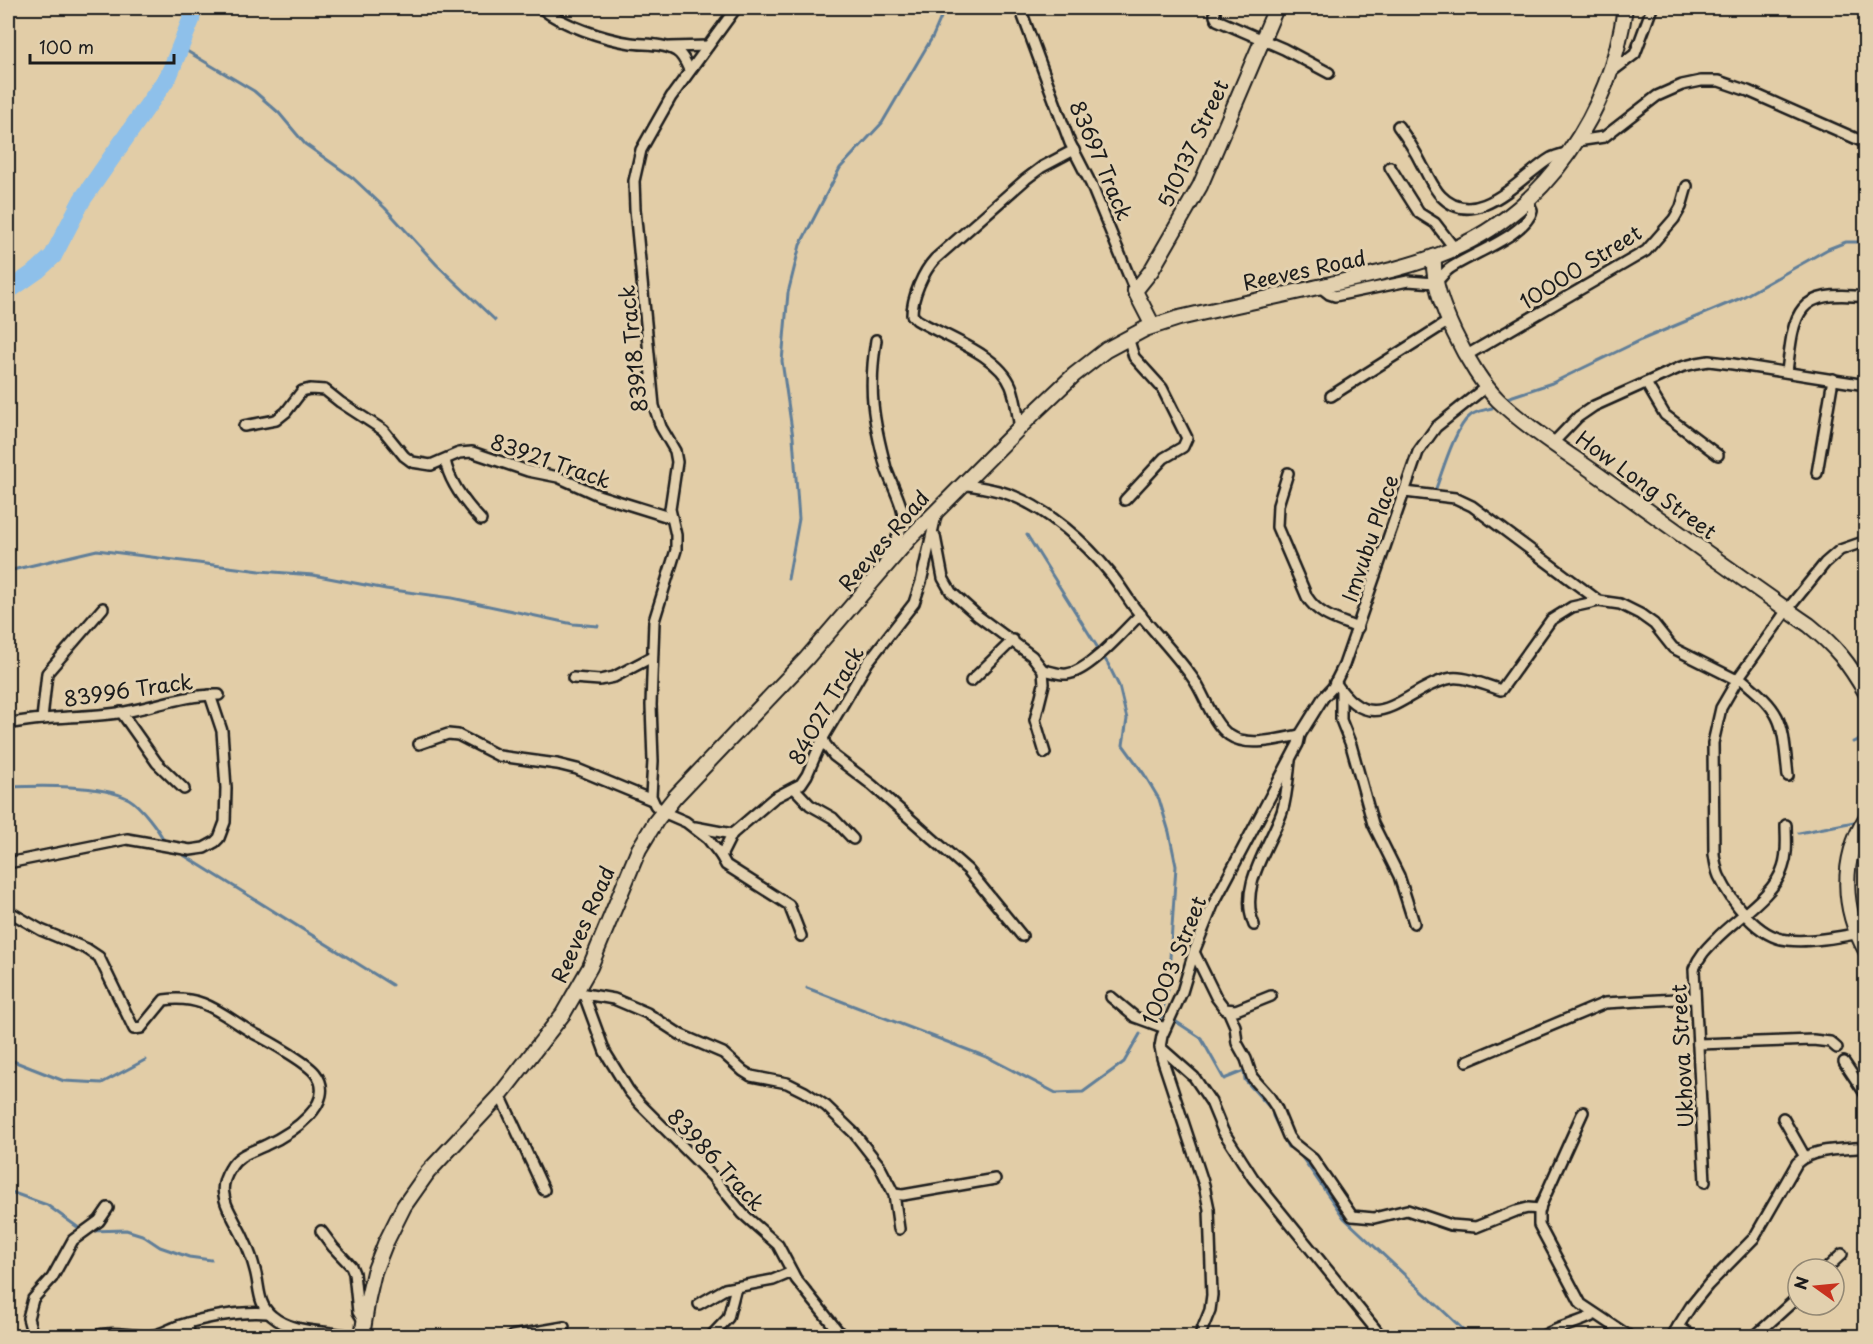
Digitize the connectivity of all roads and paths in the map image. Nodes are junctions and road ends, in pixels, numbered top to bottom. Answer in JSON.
{"nodes":[{"id":1,"x":541,"y":8,"type":"edge"},
{"id":2,"x":736,"y":8,"type":"edge"},
{"id":3,"x":1020,"y":8,"type":"edge"},
{"id":4,"x":1215,"y":8,"type":"edge"},
{"id":5,"x":1276,"y":8,"type":"edge"},
{"id":6,"x":1625,"y":8,"type":"edge"},
{"id":7,"x":1652,"y":8,"type":"edge"},
{"id":8,"x":1263,"y":39,"type":"junction"},
{"id":9,"x":708,"y":46,"type":"junction"},
{"id":10,"x":667,"y":47,"type":"junction"},
{"id":11,"x":689,"y":70,"type":"junction"},
{"id":12,"x":1329,"y":73,"type":"dead end"},
{"id":13,"x":1610,"y":73,"type":"junction"},
{"id":14,"x":1398,"y":126,"type":"dead end"},
{"id":15,"x":1866,"y":143,"type":"edge"},
{"id":16,"x":1573,"y":147,"type":"junction"},
{"id":17,"x":1074,"y":150,"type":"junction"},
{"id":18,"x":1390,"y":167,"type":"dead end"},
{"id":19,"x":1687,"y":186,"type":"dead end"},
{"id":20,"x":1527,"y":200,"type":"junction"},
{"id":21,"x":1455,"y":249,"type":"junction"},
{"id":22,"x":1434,"y":257,"type":"junction"},
{"id":23,"x":1435,"y":283,"type":"junction"},
{"id":24,"x":1320,"y":287,"type":"junction"},
{"id":25,"x":1135,"y":291,"type":"junction"},
{"id":26,"x":1866,"y":297,"type":"edge"},
{"id":27,"x":1449,"y":321,"type":"junction"},
{"id":28,"x":1153,"y":326,"type":"junction"},
{"id":29,"x":1128,"y":337,"type":"junction"},
{"id":30,"x":876,"y":340,"type":"dead end"},
{"id":31,"x":1467,"y":355,"type":"junction"},
{"id":32,"x":1787,"y":372,"type":"junction"},
{"id":33,"x":1833,"y":380,"type":"junction"},
{"id":34,"x":1646,"y":383,"type":"junction"},
{"id":35,"x":1866,"y":384,"type":"edge"},
{"id":36,"x":1487,"y":386,"type":"junction"},
{"id":37,"x":1331,"y":396,"type":"dead end"},
{"id":38,"x":244,"y":426,"type":"dead end"},
{"id":39,"x":1020,"y":427,"type":"junction"},
{"id":40,"x":1554,"y":443,"type":"junction"},
{"id":41,"x":1718,"y":455,"type":"dead end"},
{"id":42,"x":445,"y":460,"type":"junction"},
{"id":43,"x":1288,"y":473,"type":"dead end"},
{"id":44,"x":1817,"y":473,"type":"dead end"},
{"id":45,"x":962,"y":484,"type":"junction"},
{"id":46,"x":1404,"y":492,"type":"junction"},
{"id":47,"x":1125,"y":500,"type":"dead end"},
{"id":48,"x":938,"y":509,"type":"junction"},
{"id":49,"x":672,"y":518,"type":"junction"},
{"id":50,"x":481,"y":520,"type":"dead end"},
{"id":51,"x":935,"y":528,"type":"junction"},
{"id":52,"x":1866,"y":541,"type":"edge"},
{"id":53,"x":881,"y":572,"type":"junction"},
{"id":54,"x":1599,"y":601,"type":"junction"},
{"id":55,"x":103,"y":608,"type":"dead end"},
{"id":56,"x":1787,"y":610,"type":"junction"},
{"id":57,"x":1141,"y":614,"type":"junction"},
{"id":58,"x":1358,"y":628,"type":"junction"},
{"id":59,"x":1013,"y":640,"type":"junction"},
{"id":60,"x":652,"y":657,"type":"junction"},
{"id":61,"x":1043,"y":669,"type":"junction"},
{"id":62,"x":573,"y":678,"type":"dead end"},
{"id":63,"x":1738,"y":679,"type":"junction"},
{"id":64,"x":971,"y":681,"type":"dead end"},
{"id":65,"x":1338,"y":687,"type":"junction"},
{"id":66,"x":1866,"y":693,"type":"edge"},
{"id":67,"x":121,"y":712,"type":"junction"},
{"id":68,"x":42,"y":719,"type":"junction"},
{"id":69,"x":1310,"y":720,"type":"joint"},
{"id":70,"x":8,"y":724,"type":"edge"},
{"id":71,"x":1300,"y":735,"type":"junction"},
{"id":72,"x":823,"y":738,"type":"junction"},
{"id":73,"x":419,"y":744,"type":"dead end"},
{"id":74,"x":1045,"y":753,"type":"dead end"},
{"id":75,"x":1291,"y":756,"type":"junction"},
{"id":76,"x":1788,"y":776,"type":"dead end"},
{"id":77,"x":794,"y":788,"type":"junction"},
{"id":78,"x":184,"y":789,"type":"dead end"},
{"id":79,"x":652,"y":800,"type":"junction"},
{"id":80,"x":663,"y":812,"type":"junction"},
{"id":81,"x":1866,"y":818,"type":"edge"},
{"id":82,"x":1786,"y":825,"type":"dead end"},
{"id":83,"x":693,"y":826,"type":"junction"},
{"id":84,"x":732,"y":834,"type":"junction"},
{"id":85,"x":853,"y":839,"type":"dead end"},
{"id":86,"x":721,"y":856,"type":"junction"},
{"id":87,"x":8,"y":863,"type":"edge"},
{"id":88,"x":8,"y":911,"type":"edge"},
{"id":89,"x":1744,"y":913,"type":"junction"},
{"id":90,"x":1414,"y":923,"type":"dead end"},
{"id":91,"x":1254,"y":925,"type":"dead end"},
{"id":92,"x":1861,"y":933,"type":"edge"},
{"id":93,"x":801,"y":936,"type":"dead end"},
{"id":94,"x":1022,"y":936,"type":"dead end"},
{"id":95,"x":1866,"y":951,"type":"edge"},
{"id":96,"x":1194,"y":952,"type":"junction"},
{"id":97,"x":580,"y":993,"type":"junction"},
{"id":98,"x":1271,"y":996,"type":"dead end"},
{"id":99,"x":1111,"y":997,"type":"dead end"},
{"id":100,"x":1695,"y":998,"type":"junction"},
{"id":101,"x":1228,"y":1010,"type":"junction"},
{"id":102,"x":1165,"y":1028,"type":"junction"},
{"id":103,"x":1698,"y":1044,"type":"junction"},
{"id":104,"x":1160,"y":1047,"type":"junction"},
{"id":105,"x":1837,"y":1048,"type":"dead end"},
{"id":106,"x":1467,"y":1061,"type":"dead end"},
{"id":107,"x":1844,"y":1062,"type":"dead end"},
{"id":108,"x":500,"y":1095,"type":"junction"},
{"id":109,"x":1866,"y":1095,"type":"edge"},
{"id":110,"x":1583,"y":1112,"type":"dead end"},
{"id":111,"x":1783,"y":1118,"type":"dead end"},
{"id":112,"x":1866,"y":1147,"type":"edge"},
{"id":113,"x":1805,"y":1157,"type":"junction"},
{"id":114,"x":995,"y":1179,"type":"dead end"},
{"id":115,"x":1705,"y":1182,"type":"dead end"},
{"id":116,"x":544,"y":1190,"type":"dead end"},
{"id":117,"x":894,"y":1194,"type":"junction"},
{"id":118,"x":108,"y":1208,"type":"dead end"},
{"id":119,"x":1540,"y":1209,"type":"junction"},
{"id":120,"x":899,"y":1229,"type":"dead end"},
{"id":121,"x":321,"y":1231,"type":"dead end"},
{"id":122,"x":1842,"y":1254,"type":"dead end"},
{"id":123,"x":1839,"y":1257,"type":"edge"},
{"id":124,"x":792,"y":1272,"type":"junction"},
{"id":125,"x":736,"y":1287,"type":"junction"},
{"id":126,"x":699,"y":1304,"type":"dead end"},
{"id":127,"x":1786,"y":1307,"type":"edge"},
{"id":128,"x":268,"y":1313,"type":"junction"},
{"id":129,"x":1594,"y":1315,"type":"junction"},
{"id":130,"x":188,"y":1323,"type":"junction"},
{"id":131,"x":1678,"y":1326,"type":"junction"},
{"id":132,"x":564,"y":1327,"type":"dead end"},
{"id":133,"x":363,"y":1329,"type":"edge"},
{"id":134,"x":1200,"y":1335,"type":"dead end"},
{"id":135,"x":33,"y":1336,"type":"edge"},
{"id":136,"x":95,"y":1336,"type":"edge"},
{"id":137,"x":189,"y":1336,"type":"edge"},
{"id":138,"x":350,"y":1336,"type":"edge"},
{"id":139,"x":512,"y":1336,"type":"edge"},
{"id":140,"x":711,"y":1336,"type":"edge"},
{"id":141,"x":842,"y":1336,"type":"edge"},
{"id":142,"x":1381,"y":1336,"type":"edge"},
{"id":143,"x":1543,"y":1336,"type":"edge"},
{"id":144,"x":1629,"y":1336,"type":"edge"},
{"id":145,"x":1672,"y":1336,"type":"edge"},
{"id":146,"x":1692,"y":1336,"type":"edge"},
{"id":147,"x":1755,"y":1336,"type":"edge"}],
"edges":[{"from":1,"to":10,"type":"street"},
{"from":2,"to":9,"type":"street","name":"83918 Track"},
{"from":3,"to":17,"type":"street","name":"83697 Track"},
{"from":4,"to":8,"type":"street"},
{"from":5,"to":8,"type":"street","name":"510137 Street"},
{"from":6,"to":13,"type":"street","name":"Reeves Road"},
{"from":7,"to":13,"type":"street"},
{"from":8,"to":12,"type":"street"},
{"from":8,"to":25,"type":"street","name":"510137 Street"},
{"from":9,"to":10,"type":"street"},
{"from":9,"to":11,"type":"street","name":"83918 Track"},
{"from":10,"to":11,"type":"street"},
{"from":11,"to":49,"type":"street","name":"83918 Track"},
{"from":13,"to":16,"type":"street","name":"Reeves Road"},
{"from":14,"to":16,"type":"street"},
{"from":15,"to":16,"type":"street"},
{"from":16,"to":20,"type":"street","name":"Reeves Road"},
{"from":17,"to":25,"type":"street","name":"83697 Track"},
{"from":17,"to":39,"type":"street"},
{"from":18,"to":21,"type":"street"},
{"from":19,"to":31,"type":"street","name":"10000 Street"},
{"from":20,"to":21,"type":"street","name":"Reeves Road"},
{"from":20,"to":23,"type":"street"},
{"from":21,"to":22,"type":"street","name":"Reeves Road"},
{"from":22,"to":23,"type":"street","name":"How Long Street"},
{"from":22,"to":24,"type":"street","name":"Reeves Road"},
{"from":23,"to":24,"type":"street"},
{"from":23,"to":27,"type":"street","name":"How Long Street"},
{"from":24,"to":28,"type":"street","name":"Reeves Road"},
{"from":25,"to":28,"type":"street","name":"83697 Track"},
{"from":26,"to":32,"type":"street"},
{"from":27,"to":31,"type":"street","name":"How Long Street"},
{"from":27,"to":37,"type":"street"},
{"from":28,"to":29,"type":"street","name":"Reeves Road"},
{"from":29,"to":39,"type":"street","name":"Reeves Road"},
{"from":29,"to":47,"type":"street"},
{"from":30,"to":53,"type":"street"},
{"from":31,"to":36,"type":"street","name":"How Long Street"},
{"from":32,"to":33,"type":"street"},
{"from":32,"to":34,"type":"street"},
{"from":33,"to":35,"type":"street"},
{"from":33,"to":44,"type":"street"},
{"from":34,"to":40,"type":"street"},
{"from":34,"to":41,"type":"street"},
{"from":36,"to":40,"type":"street","name":"How Long Street"},
{"from":36,"to":46,"type":"street","name":"Imvubu Place"},
{"from":38,"to":42,"type":"street","name":"83921 Track"},
{"from":39,"to":45,"type":"street","name":"Reeves Road"},
{"from":40,"to":56,"type":"street","name":"How Long Street"},
{"from":42,"to":49,"type":"street","name":"83921 Track"},
{"from":42,"to":50,"type":"street"},
{"from":43,"to":58,"type":"street"},
{"from":45,"to":48,"type":"street","name":"Reeves Road"},
{"from":45,"to":57,"type":"street"},
{"from":46,"to":54,"type":"street"},
{"from":46,"to":58,"type":"street","name":"Imvubu Place"},
{"from":48,"to":51,"type":"street","name":"84027 Track"},
{"from":48,"to":53,"type":"street","name":"Reeves Road"},
{"from":49,"to":60,"type":"street","name":"83918 Track"},
{"from":51,"to":59,"type":"street"},
{"from":51,"to":72,"type":"street","name":"84027 Track"},
{"from":52,"to":56,"type":"street"},
{"from":53,"to":80,"type":"street","name":"Reeves Road"},
{"from":54,"to":63,"type":"street"},
{"from":54,"to":65,"type":"street"},
{"from":55,"to":68,"type":"street"},
{"from":56,"to":63,"type":"street"},
{"from":56,"to":66,"type":"street","name":"How Long Street"},
{"from":57,"to":61,"type":"street"},
{"from":57,"to":71,"type":"street"},
{"from":58,"to":65,"type":"street","name":"Imvubu Place"},
{"from":59,"to":61,"type":"street"},
{"from":59,"to":64,"type":"street"},
{"from":60,"to":62,"type":"street"},
{"from":60,"to":79,"type":"street","name":"83918 Track"},
{"from":61,"to":74,"type":"street"},
{"from":63,"to":76,"type":"street"},
{"from":63,"to":89,"type":"street"},
{"from":65,"to":69,"type":"street","name":"Imvubu Place"},
{"from":65,"to":90,"type":"street"},
{"from":67,"to":68,"type":"street","name":"83996 Track"},
{"from":67,"to":78,"type":"street"},
{"from":67,"to":87,"type":"street","name":"83996 Track"},
{"from":68,"to":70,"type":"street","name":"83996 Track"},
{"from":69,"to":71,"type":"street","name":"10003 Street"},
{"from":71,"to":75,"type":"street","name":"10003 Street"},
{"from":72,"to":77,"type":"street","name":"84027 Track"},
{"from":72,"to":94,"type":"street"},
{"from":73,"to":79,"type":"street"},
{"from":75,"to":91,"type":"street"},
{"from":75,"to":96,"type":"street","name":"10003 Street"},
{"from":77,"to":84,"type":"street","name":"84027 Track"},
{"from":77,"to":85,"type":"street"},
{"from":79,"to":80,"type":"street"},
{"from":80,"to":83,"type":"street"},
{"from":80,"to":97,"type":"street","name":"Reeves Road"},
{"from":81,"to":92,"type":"street"},
{"from":82,"to":89,"type":"street","name":"Ukhova Street"},
{"from":83,"to":84,"type":"street"},
{"from":83,"to":86,"type":"street"},
{"from":84,"to":86,"type":"street","name":"84027 Track"},
{"from":86,"to":93,"type":"street"},
{"from":88,"to":128,"type":"street"},
{"from":89,"to":92,"type":"street"},
{"from":89,"to":100,"type":"street","name":"Ukhova Street"},
{"from":92,"to":95,"type":"street"},
{"from":96,"to":101,"type":"street"},
{"from":96,"to":102,"type":"street","name":"10003 Street"},
{"from":97,"to":108,"type":"street","name":"Reeves Road"},
{"from":97,"to":117,"type":"street"},
{"from":97,"to":124,"type":"street","name":"83986 Track"},
{"from":98,"to":101,"type":"street"},
{"from":99,"to":102,"type":"street"},
{"from":100,"to":103,"type":"street","name":"Ukhova Street"},
{"from":100,"to":106,"type":"street"},
{"from":101,"to":119,"type":"street"},
{"from":102,"to":104,"type":"street","name":"10003 Street"},
{"from":103,"to":105,"type":"street"},
{"from":103,"to":115,"type":"street","name":"Ukhova Street"},
{"from":104,"to":134,"type":"street","name":"10003 Street"},
{"from":104,"to":142,"type":"street"},
{"from":107,"to":109,"type":"street"},
{"from":108,"to":116,"type":"street"},
{"from":108,"to":133,"type":"street","name":"Reeves Road"},
{"from":110,"to":119,"type":"street"},
{"from":111,"to":113,"type":"street"},
{"from":112,"to":113,"type":"street"},
{"from":113,"to":131,"type":"street"},
{"from":114,"to":117,"type":"street"},
{"from":117,"to":120,"type":"street"},
{"from":118,"to":135,"type":"street"},
{"from":119,"to":129,"type":"street"},
{"from":121,"to":133,"type":"street"},
{"from":122,"to":123,"type":"street"},
{"from":124,"to":125,"type":"street"},
{"from":124,"to":141,"type":"street","name":"83986 Track"},
{"from":125,"to":126,"type":"street"},
{"from":125,"to":140,"type":"street"},
{"from":127,"to":147,"type":"street"},
{"from":128,"to":130,"type":"street"},
{"from":128,"to":138,"type":"street"},
{"from":129,"to":143,"type":"street"},
{"from":129,"to":144,"type":"street"},
{"from":130,"to":136,"type":"street"},
{"from":130,"to":137,"type":"street"},
{"from":131,"to":145,"type":"street"},
{"from":131,"to":146,"type":"street"},
{"from":132,"to":139,"type":"street"}]}
